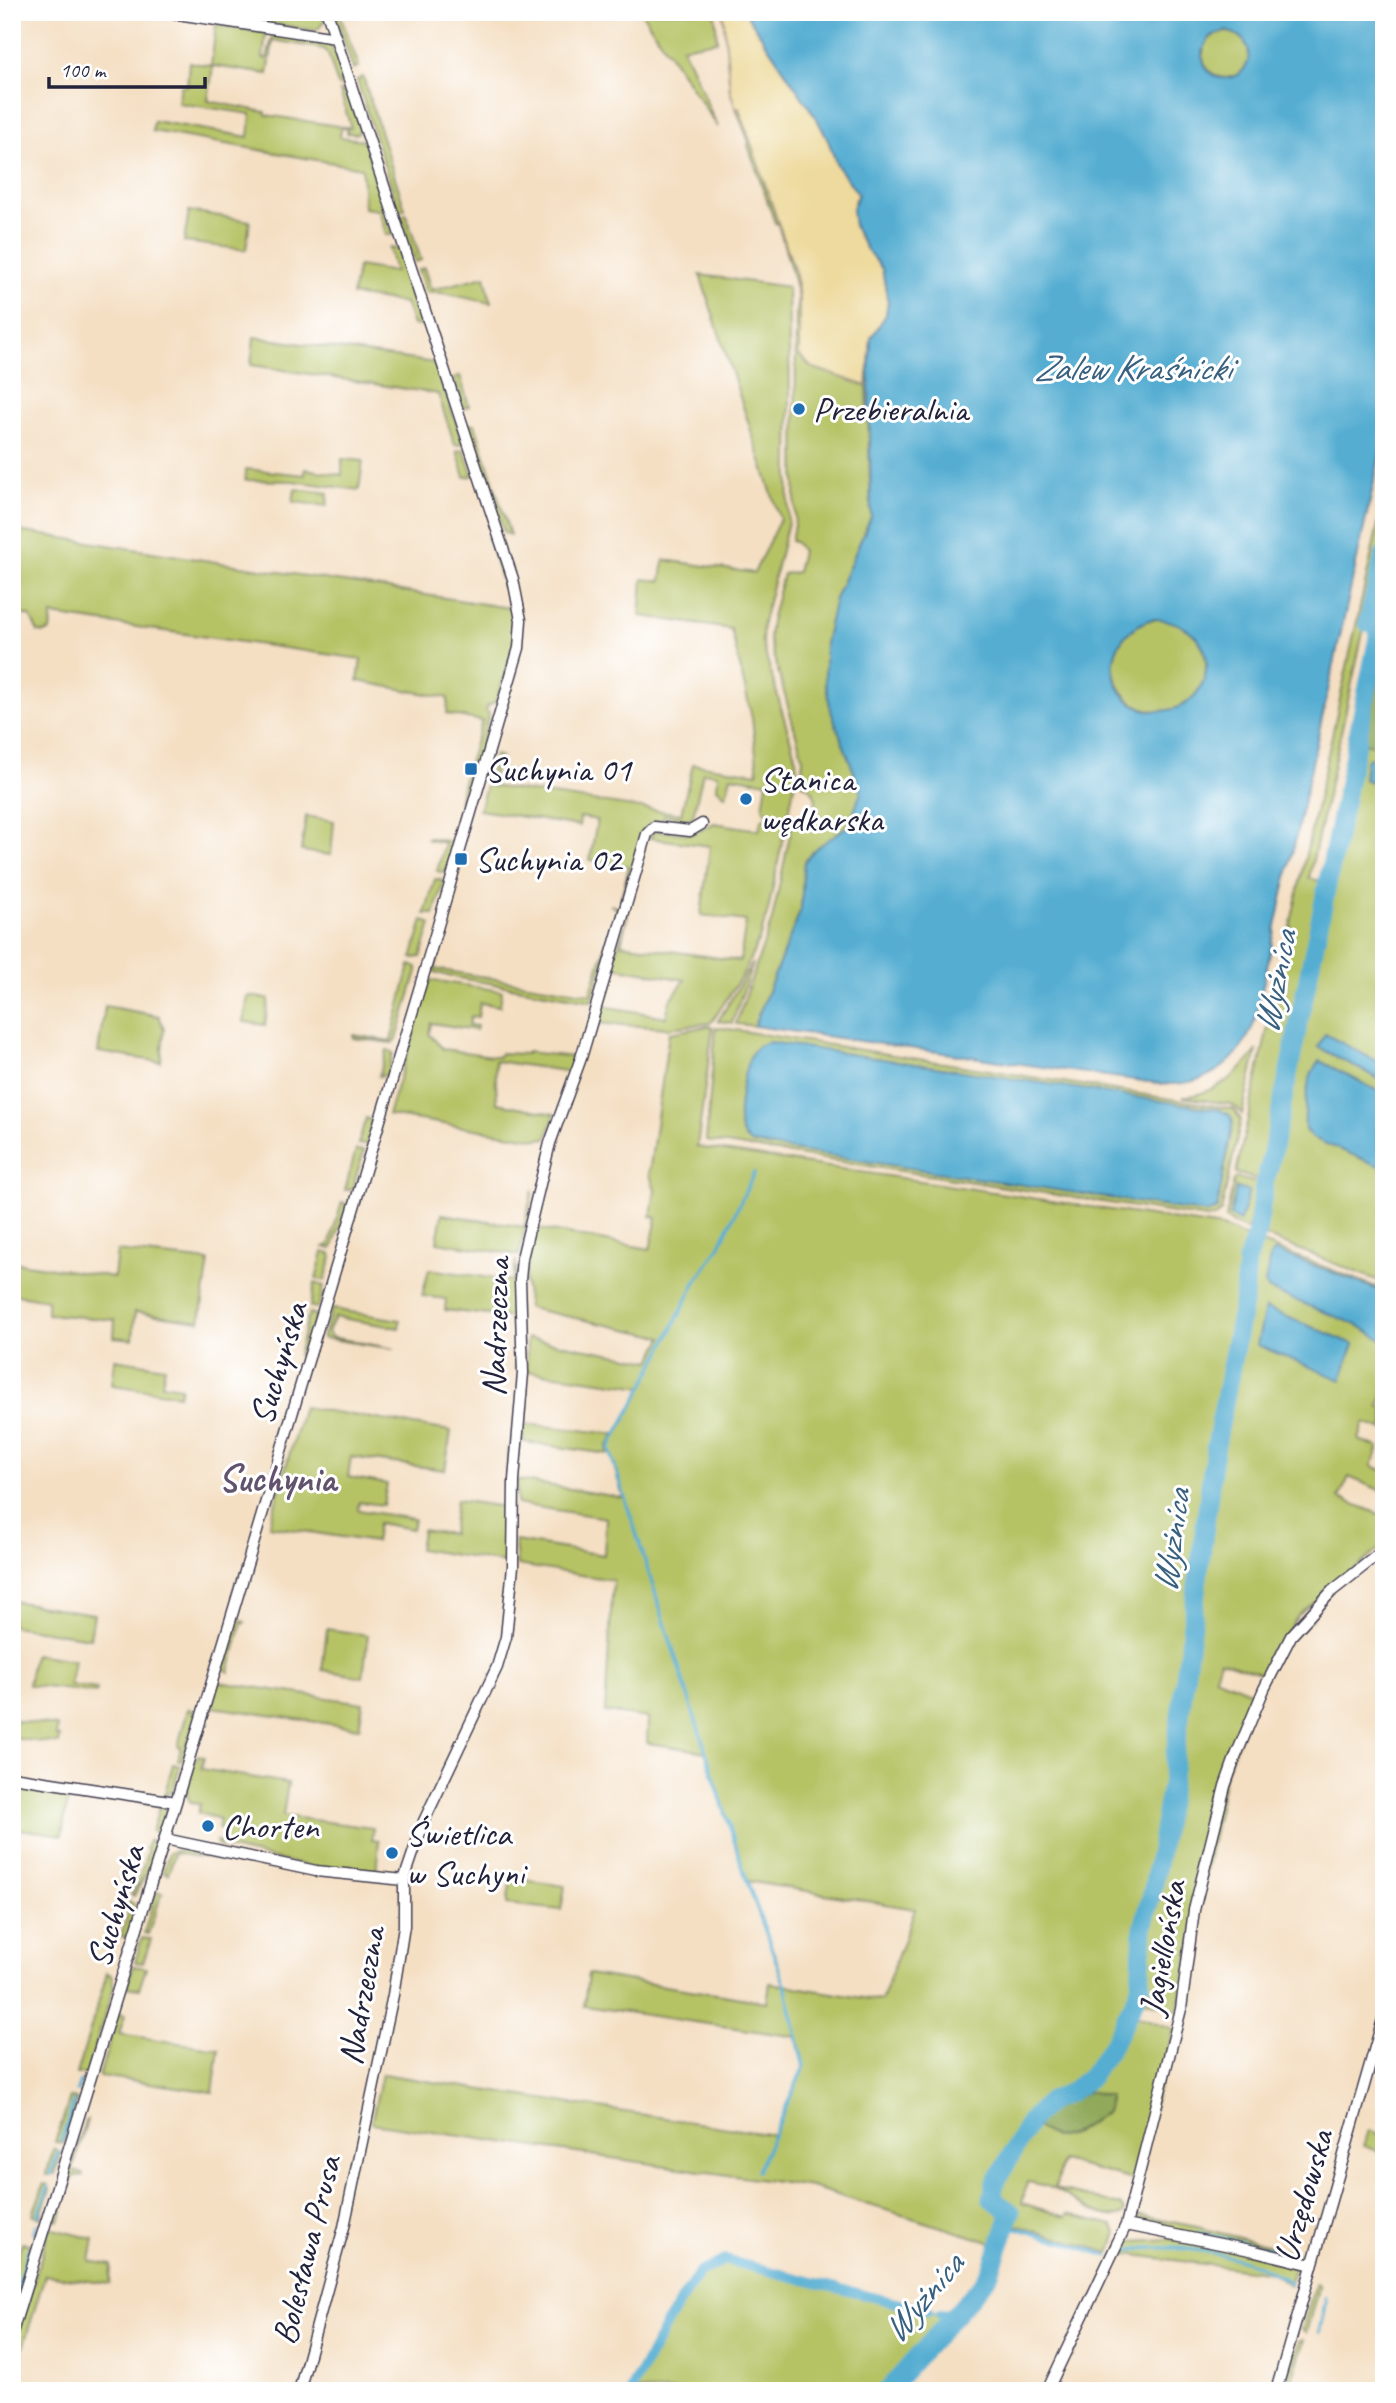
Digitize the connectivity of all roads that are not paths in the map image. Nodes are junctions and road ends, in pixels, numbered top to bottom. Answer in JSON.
{"nodes":[{"id":1,"x":164,"y":12,"type":"edge"},
{"id":2,"x":327,"y":12,"type":"edge"},
{"id":3,"x":336,"y":38,"type":"junction"},
{"id":4,"x":702,"y":824,"type":"dead end"},
{"id":5,"x":1384,"y":1550,"type":"edge"},
{"id":6,"x":12,"y":1777,"type":"edge"},
{"id":7,"x":176,"y":1802,"type":"junction"},
{"id":8,"x":165,"y":1839,"type":"junction"},
{"id":9,"x":404,"y":1880,"type":"junction"},
{"id":10,"x":1384,"y":2016,"type":"edge"},
{"id":11,"x":365,"y":2122,"type":"joint"},
{"id":12,"x":1126,"y":2225,"type":"junction"},
{"id":13,"x":1312,"y":2265,"type":"junction"},
{"id":14,"x":12,"y":2332,"type":"edge"},
{"id":15,"x":299,"y":2391,"type":"edge"},
{"id":16,"x":1047,"y":2391,"type":"edge"},
{"id":17,"x":1276,"y":2391,"type":"edge"}],
"edges":[{"from":1,"to":3,"type":"street"},
{"from":2,"to":3,"type":"street"},
{"from":3,"to":7,"type":"street","name":"Suchyńska"},
{"from":4,"to":9,"type":"street","name":"Nadrzeczna"},
{"from":5,"to":12,"type":"street","name":"Jagiellońska"},
{"from":6,"to":7,"type":"street"},
{"from":7,"to":8,"type":"street","name":"Suchyńska"},
{"from":8,"to":9,"type":"street","name":"Nadrzeczna"},
{"from":8,"to":14,"type":"street","name":"Suchyńska"},
{"from":9,"to":11,"type":"street","name":"Nadrzeczna"},
{"from":10,"to":13,"type":"street","name":"Urzędowska"},
{"from":11,"to":15,"type":"street","name":"Bolesława Prusa"},
{"from":12,"to":13,"type":"street"},
{"from":12,"to":16,"type":"street","name":"Jagiellońska"},
{"from":13,"to":17,"type":"street","name":"Urzędowska"}]}
